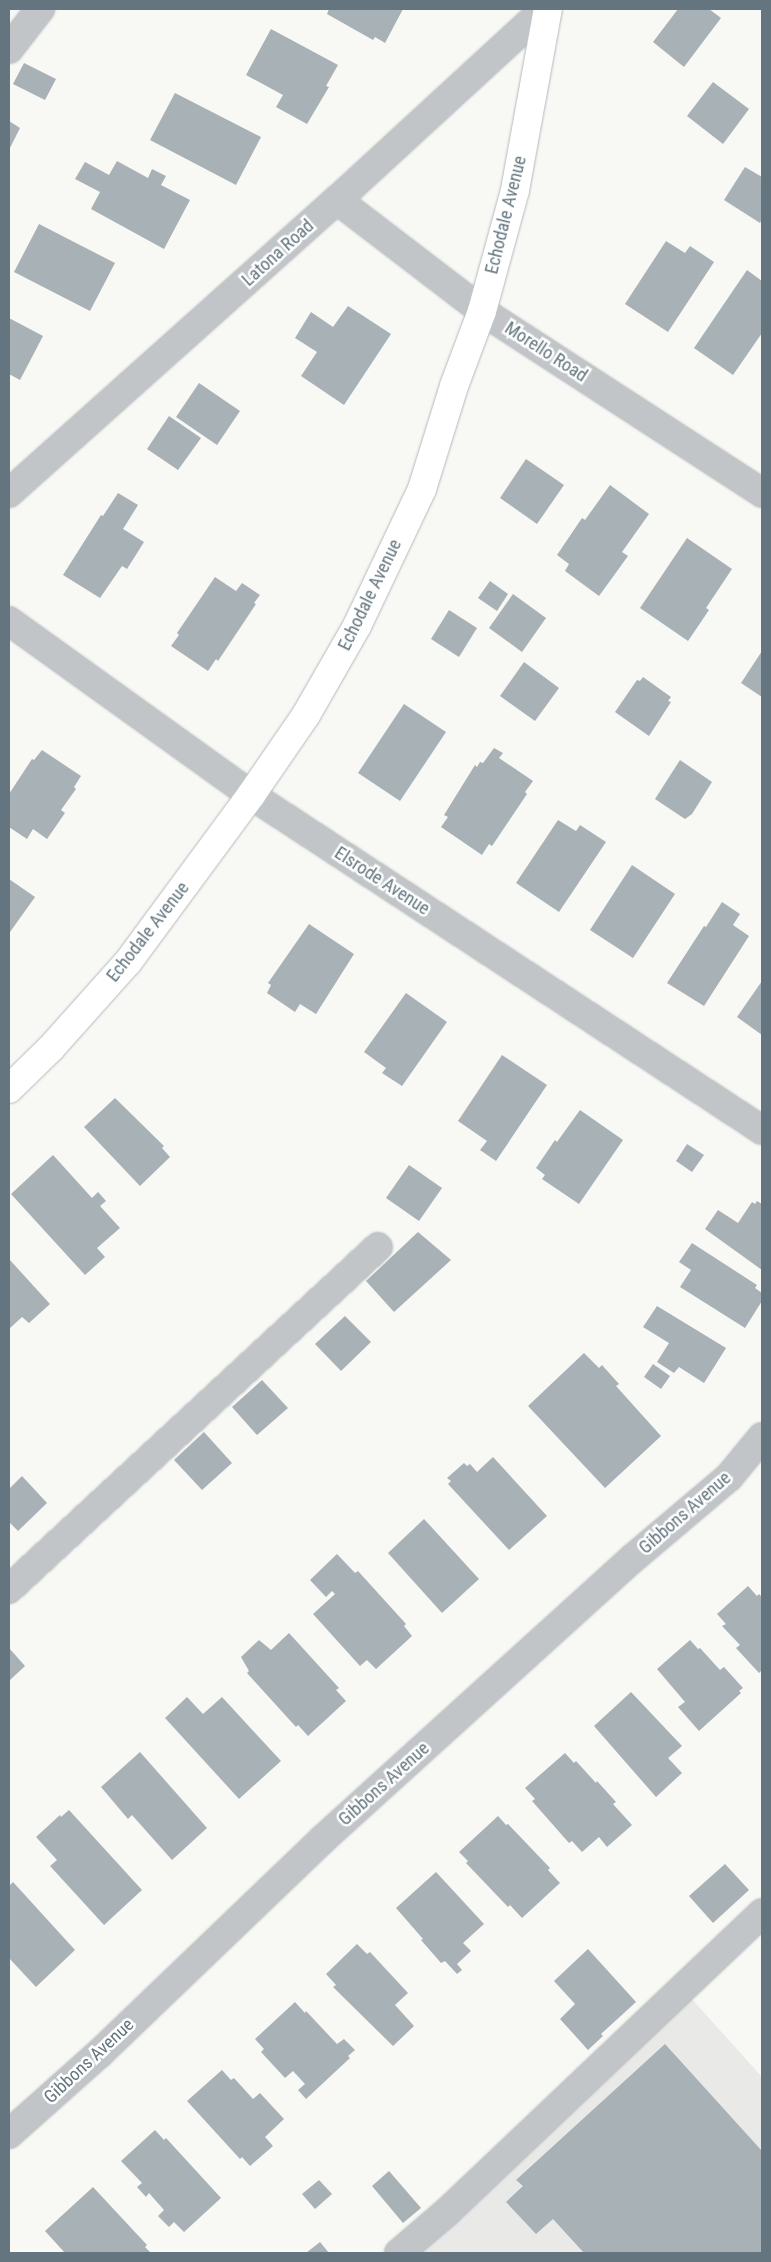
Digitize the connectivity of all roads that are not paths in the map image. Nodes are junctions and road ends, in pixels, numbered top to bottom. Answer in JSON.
{"nodes":[{"id":1,"x":40,"y":9,"type":"edge"},
{"id":2,"x":547,"y":9,"type":"edge"},
{"id":3,"x":9,"y":49,"type":"edge"},
{"id":4,"x":337,"y":200,"type":"junction"},
{"id":5,"x":482,"y":311,"type":"junction"},
{"id":6,"x":9,"y":493,"type":"edge"},
{"id":7,"x":762,"y":493,"type":"edge"},
{"id":8,"x":9,"y":621,"type":"edge"},
{"id":9,"x":251,"y":795,"type":"junction"},
{"id":10,"x":9,"y":1089,"type":"edge"},
{"id":11,"x":762,"y":1130,"type":"edge"},
{"id":12,"x":378,"y":1247,"type":"dead end"},
{"id":13,"x":762,"y":1437,"type":"edge"},
{"id":14,"x":9,"y":1588,"type":"edge"},
{"id":15,"x":762,"y":1913,"type":"edge"},
{"id":16,"x":9,"y":2134,"type":"edge"},
{"id":17,"x":399,"y":2253,"type":"edge"}],
"edges":[{"from":1,"to":3,"type":"street"},
{"from":2,"to":4,"type":"street","name":"Latona Road"},
{"from":2,"to":5,"type":"main road","name":"Echodale Avenue"},
{"from":4,"to":5,"type":"street","name":"Morello Road"},
{"from":4,"to":6,"type":"street","name":"Latona Road"},
{"from":5,"to":7,"type":"street","name":"Morello Road"},
{"from":5,"to":9,"type":"main road","name":"Echodale Avenue"},
{"from":8,"to":9,"type":"street","name":"Elsrode Avenue"},
{"from":9,"to":10,"type":"main road","name":"Echodale Avenue"},
{"from":9,"to":11,"type":"street","name":"Elsrode Avenue"},
{"from":12,"to":14,"type":"street"},
{"from":13,"to":16,"type":"street","name":"Gibbons Avenue"},
{"from":15,"to":17,"type":"street"}]}
